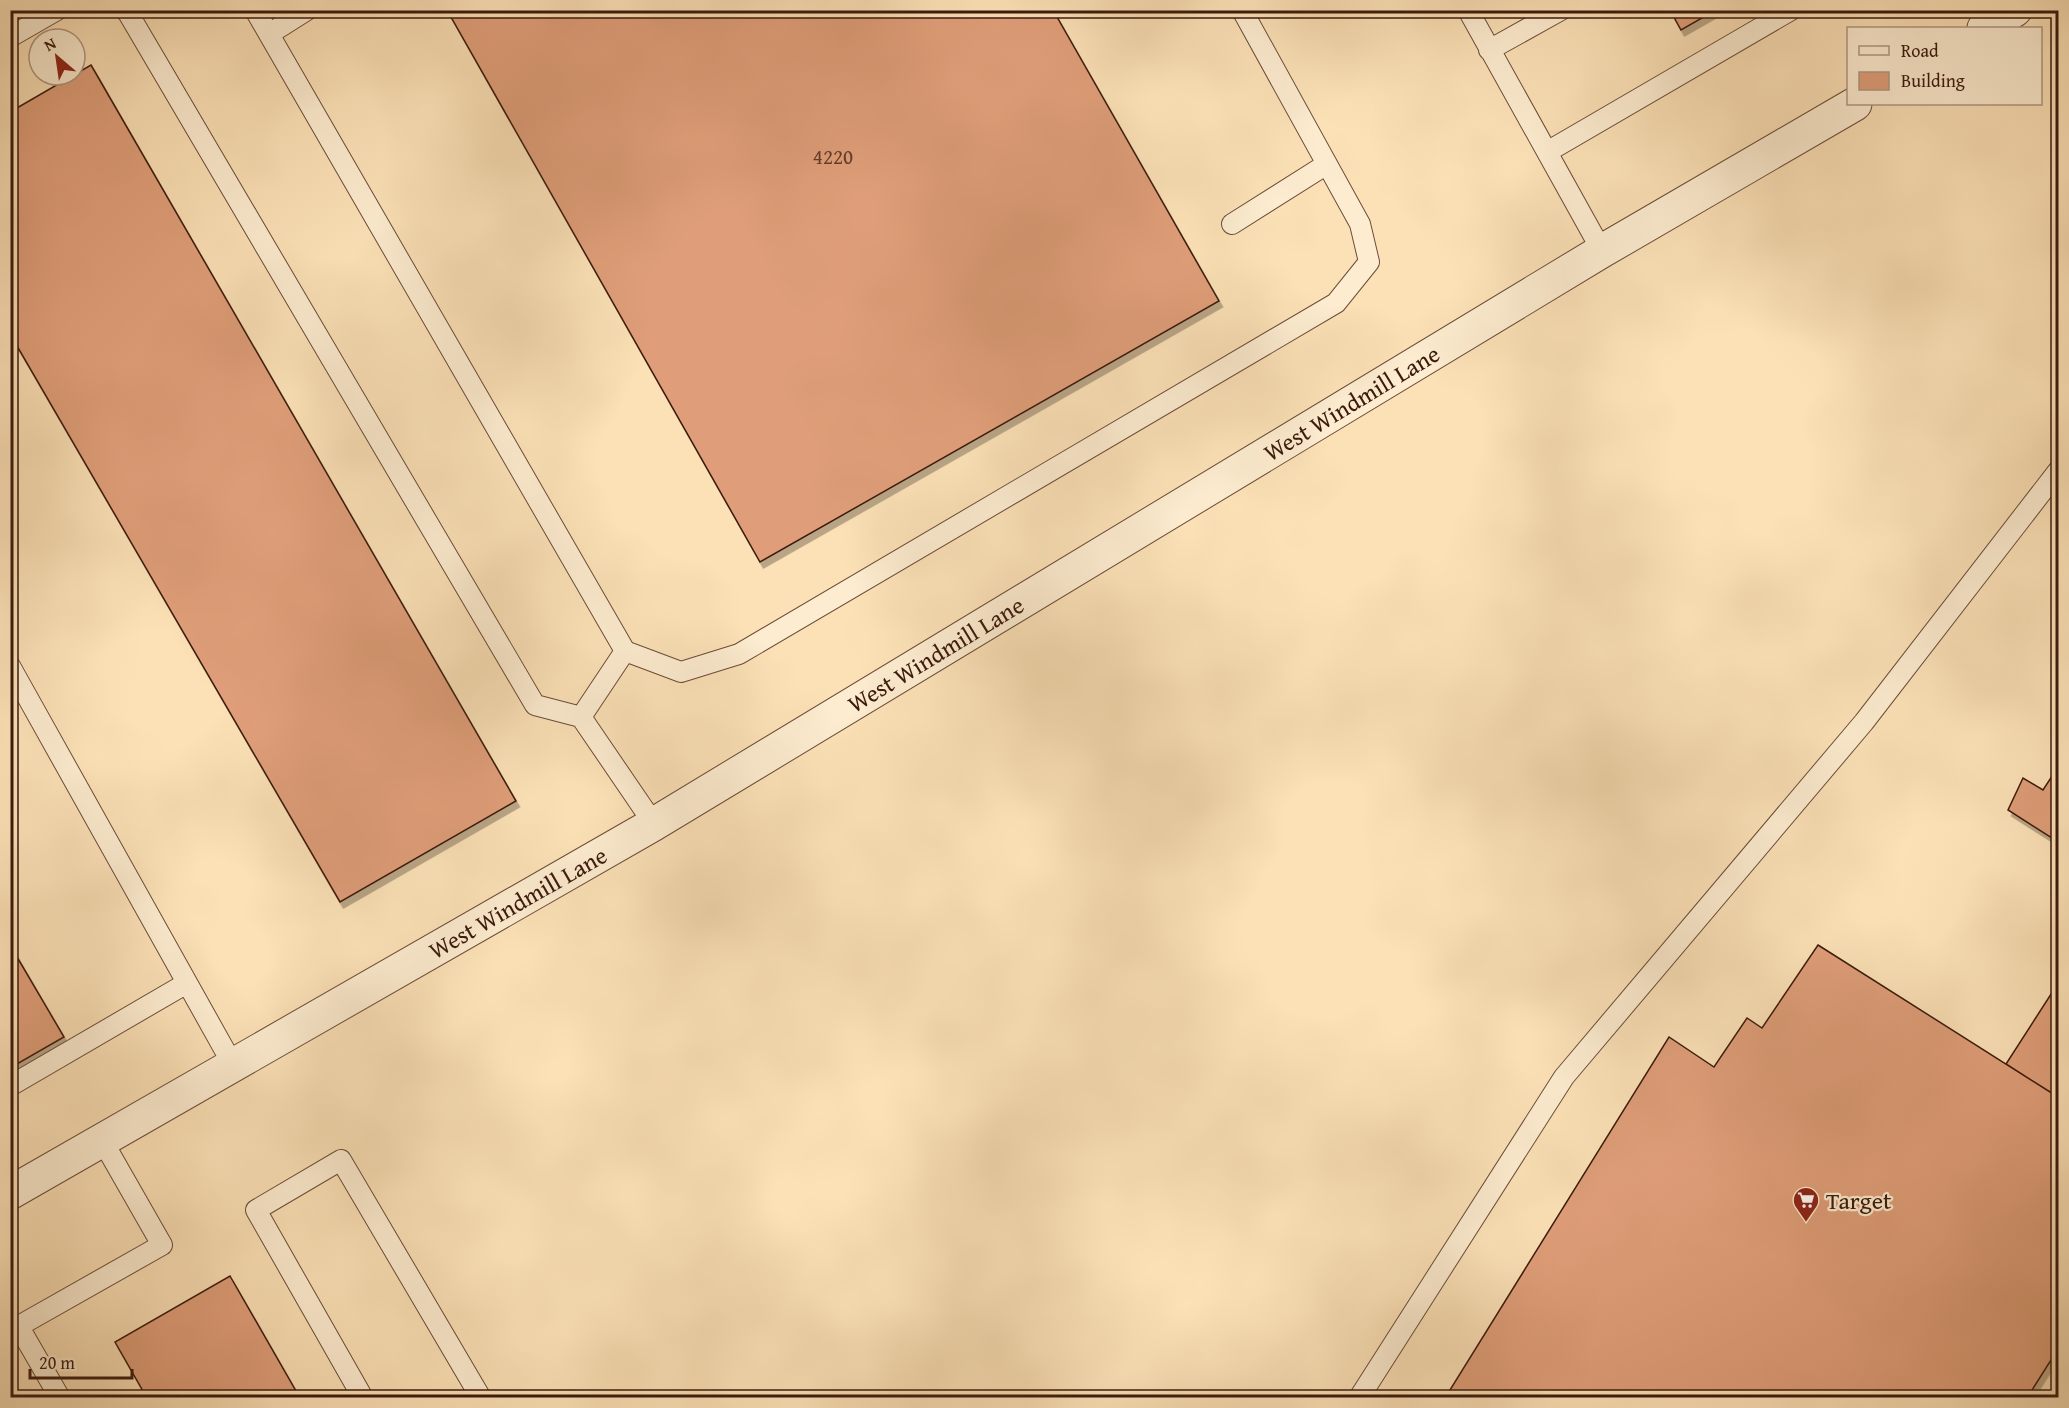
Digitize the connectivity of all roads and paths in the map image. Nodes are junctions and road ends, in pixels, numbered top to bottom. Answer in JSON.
{"nodes":[{"id":1,"x":57,"y":10,"type":"edge"},
{"id":2,"x":125,"y":10,"type":"edge"},
{"id":3,"x":255,"y":10,"type":"edge"},
{"id":4,"x":307,"y":10,"type":"edge"},
{"id":5,"x":1242,"y":10,"type":"edge"},
{"id":6,"x":1468,"y":10,"type":"edge"},
{"id":7,"x":1561,"y":10,"type":"edge"},
{"id":8,"x":1791,"y":10,"type":"edge"},
{"id":9,"x":2015,"y":10,"type":"edge"},
{"id":10,"x":1986,"y":27,"type":"edge"},
{"id":11,"x":269,"y":33,"type":"junction"},
{"id":12,"x":10,"y":37,"type":"edge"},
{"id":13,"x":1490,"y":50,"type":"junction"},
{"id":14,"x":1853,"y":105,"type":"edge"},
{"id":15,"x":1547,"y":152,"type":"junction"},
{"id":16,"x":1327,"y":164,"type":"junction"},
{"id":17,"x":1232,"y":224,"type":"dead end"},
{"id":18,"x":1602,"y":250,"type":"junction"},
{"id":19,"x":2058,"y":471,"type":"edge"},
{"id":20,"x":625,"y":651,"type":"junction"},
{"id":21,"x":10,"y":666,"type":"edge"},
{"id":22,"x":581,"y":717,"type":"junction"},
{"id":23,"x":654,"y":824,"type":"junction"},
{"id":24,"x":187,"y":983,"type":"junction"},
{"id":25,"x":233,"y":1065,"type":"junction"},
{"id":26,"x":10,"y":1086,"type":"edge"},
{"id":27,"x":102,"y":1140,"type":"junction"},
{"id":28,"x":10,"y":1193,"type":"edge"},
{"id":29,"x":15,"y":1329,"type":"edge"},
{"id":30,"x":60,"y":1398,"type":"edge"},
{"id":31,"x":363,"y":1398,"type":"edge"},
{"id":32,"x":481,"y":1398,"type":"edge"},
{"id":33,"x":1359,"y":1398,"type":"edge"}],
"edges":[{"from":1,"to":12,"type":"lane"},
{"from":2,"to":22,"type":"lane"},
{"from":3,"to":11,"type":"lane"},
{"from":4,"to":11,"type":"lane"},
{"from":5,"to":16,"type":"lane"},
{"from":6,"to":13,"type":"lane"},
{"from":7,"to":13,"type":"lane"},
{"from":8,"to":15,"type":"lane"},
{"from":9,"to":10,"type":"street"},
{"from":11,"to":20,"type":"lane"},
{"from":13,"to":15,"type":"lane"},
{"from":14,"to":18,"type":"street","name":"West Windmill Lane"},
{"from":15,"to":18,"type":"lane"},
{"from":16,"to":17,"type":"lane"},
{"from":16,"to":20,"type":"lane"},
{"from":18,"to":23,"type":"street","name":"West Windmill Lane"},
{"from":19,"to":33,"type":"lane"},
{"from":20,"to":22,"type":"lane"},
{"from":21,"to":24,"type":"lane"},
{"from":22,"to":23,"type":"lane"},
{"from":23,"to":25,"type":"street","name":"West Windmill Lane"},
{"from":24,"to":25,"type":"lane"},
{"from":24,"to":26,"type":"lane"},
{"from":25,"to":27,"type":"street","name":"West Windmill Lane"},
{"from":27,"to":28,"type":"street","name":"West Windmill Lane"},
{"from":27,"to":29,"type":"lane"},
{"from":29,"to":30,"type":"lane"},
{"from":31,"to":32,"type":"lane"}]}
